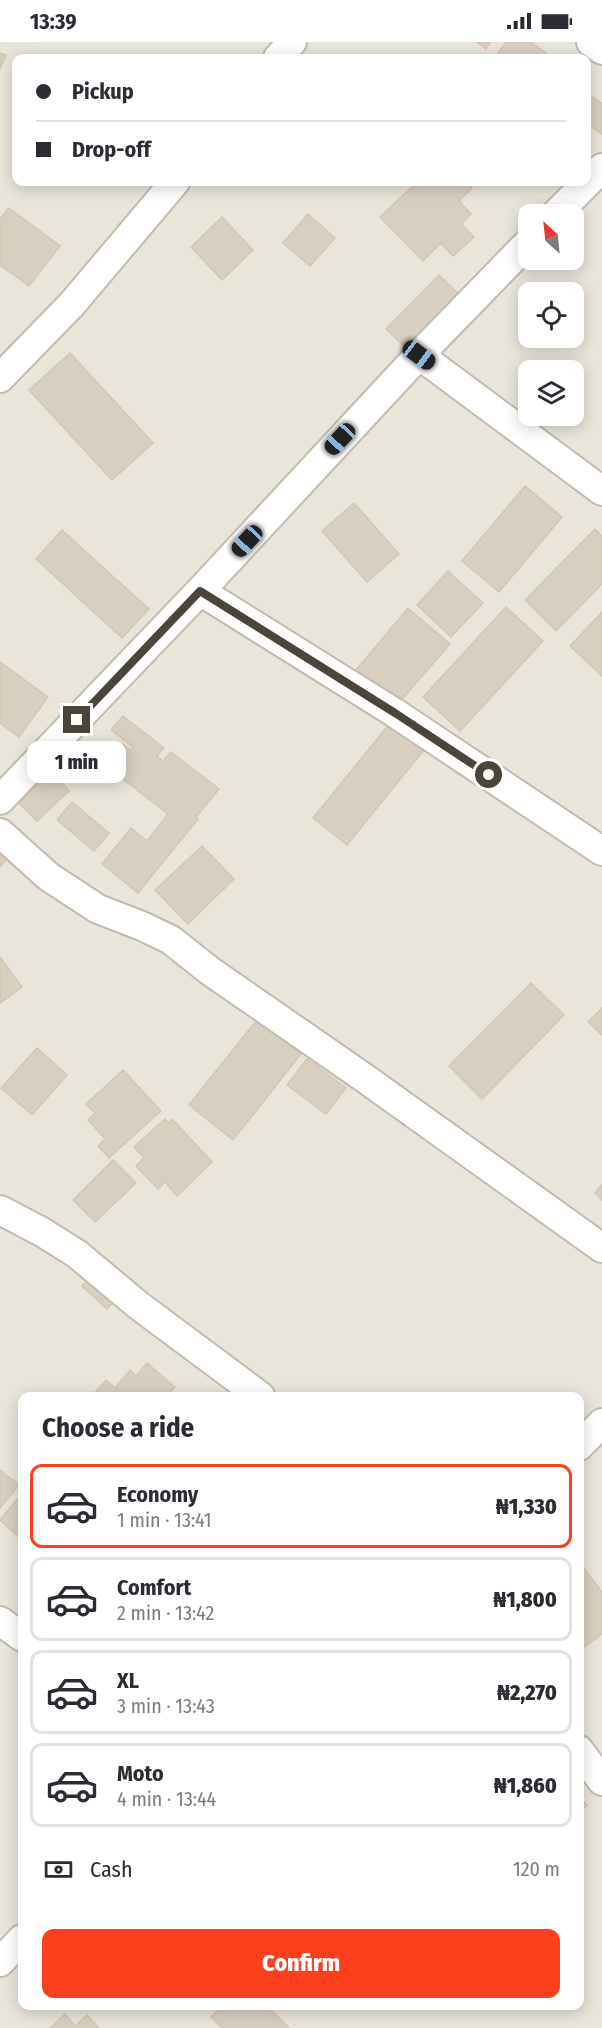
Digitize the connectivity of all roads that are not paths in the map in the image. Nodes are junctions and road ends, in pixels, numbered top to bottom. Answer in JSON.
{"nodes":[{"id":1,"x":292,"y":42,"type":"edge"},
{"id":2,"x":591,"y":42,"type":"edge"},
{"id":3,"x":602,"y":50,"type":"edge"},
{"id":4,"x":282,"y":54,"type":"edge"},
{"id":5,"x":602,"y":168,"type":"edge"},
{"id":6,"x":591,"y":179,"type":"edge"},
{"id":7,"x":172,"y":186,"type":"edge"},
{"id":8,"x":584,"y":186,"type":"edge"},
{"id":9,"x":566,"y":204,"type":"edge"},
{"id":10,"x":518,"y":253,"type":"edge"},
{"id":11,"x":419,"y":355,"type":"junction"},
{"id":12,"x":0,"y":378,"type":"edge"},
{"id":13,"x":602,"y":491,"type":"edge"},
{"id":14,"x":200,"y":591,"type":"junction"},
{"id":15,"x":0,"y":800,"type":"edge"},
{"id":16,"x":0,"y":833,"type":"edge"},
{"id":17,"x":602,"y":851,"type":"edge"},
{"id":18,"x":0,"y":1210,"type":"edge"},
{"id":19,"x":602,"y":1248,"type":"edge"},
{"id":20,"x":255,"y":1392,"type":"edge"},
{"id":21,"x":602,"y":1423,"type":"edge"},
{"id":22,"x":584,"y":1441,"type":"edge"},
{"id":23,"x":0,"y":1621,"type":"edge"},
{"id":24,"x":18,"y":1635,"type":"edge"},
{"id":25,"x":584,"y":1757,"type":"edge"},
{"id":26,"x":602,"y":1780,"type":"edge"}],
"edges":[{"from":1,"to":4,"type":"street"},
{"from":2,"to":3,"type":"street"},
{"from":5,"to":6,"type":"street"},
{"from":7,"to":12,"type":"street"},
{"from":8,"to":9,"type":"street"},
{"from":10,"to":11,"type":"street"},
{"from":11,"to":13,"type":"street"},
{"from":11,"to":14,"type":"street"},
{"from":14,"to":15,"type":"street"},
{"from":14,"to":17,"type":"street"},
{"from":16,"to":19,"type":"street"},
{"from":18,"to":20,"type":"street"},
{"from":21,"to":22,"type":"street"},
{"from":23,"to":24,"type":"street"},
{"from":25,"to":26,"type":"street"}]}
